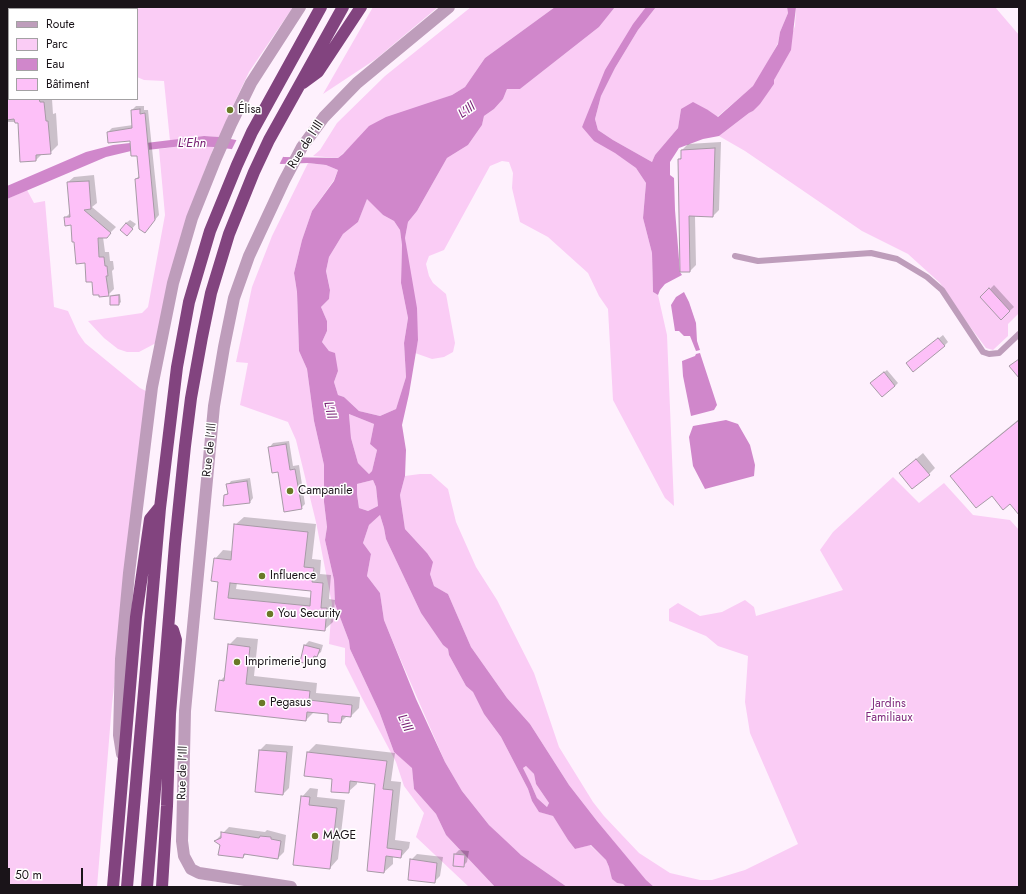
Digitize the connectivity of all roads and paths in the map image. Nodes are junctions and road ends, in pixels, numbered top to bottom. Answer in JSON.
{"nodes":[{"id":1,"x":300,"y":7,"type":"edge"},
{"id":2,"x":321,"y":7,"type":"edge"},
{"id":3,"x":343,"y":7,"type":"edge"},
{"id":4,"x":361,"y":7,"type":"edge"},
{"id":5,"x":449,"y":7,"type":"edge"},
{"id":6,"x":299,"y":86,"type":"junction"},
{"id":7,"x":735,"y":256,"type":"dead end"},
{"id":8,"x":1019,"y":334,"type":"edge"},
{"id":9,"x":160,"y":508,"type":"junction"},
{"id":10,"x":169,"y":617,"type":"junction"},
{"id":11,"x":123,"y":759,"type":"junction"},
{"id":12,"x":116,"y":844,"type":"junction"},
{"id":13,"x":107,"y":887,"type":"edge"},
{"id":14,"x":113,"y":887,"type":"edge"},
{"id":15,"x":127,"y":887,"type":"edge"},
{"id":16,"x":147,"y":887,"type":"edge"},
{"id":17,"x":162,"y":887,"type":"edge"},
{"id":18,"x":291,"y":887,"type":"edge"}],
"edges":[{"from":1,"to":11,"type":"street"},
{"from":2,"to":9,"type":"highway"},
{"from":3,"to":6,"type":"highway"},
{"from":4,"to":6,"type":"highway"},
{"from":5,"to":18,"type":"street","name":"Rue de l'Ill"},
{"from":6,"to":10,"type":"highway"},
{"from":7,"to":8,"type":"lane"},
{"from":9,"to":11,"type":"highway"},
{"from":9,"to":15,"type":"highway"},
{"from":10,"to":16,"type":"highway"},
{"from":10,"to":17,"type":"highway"},
{"from":11,"to":12,"type":"highway"},
{"from":12,"to":13,"type":"highway"},
{"from":12,"to":14,"type":"highway"}]}
